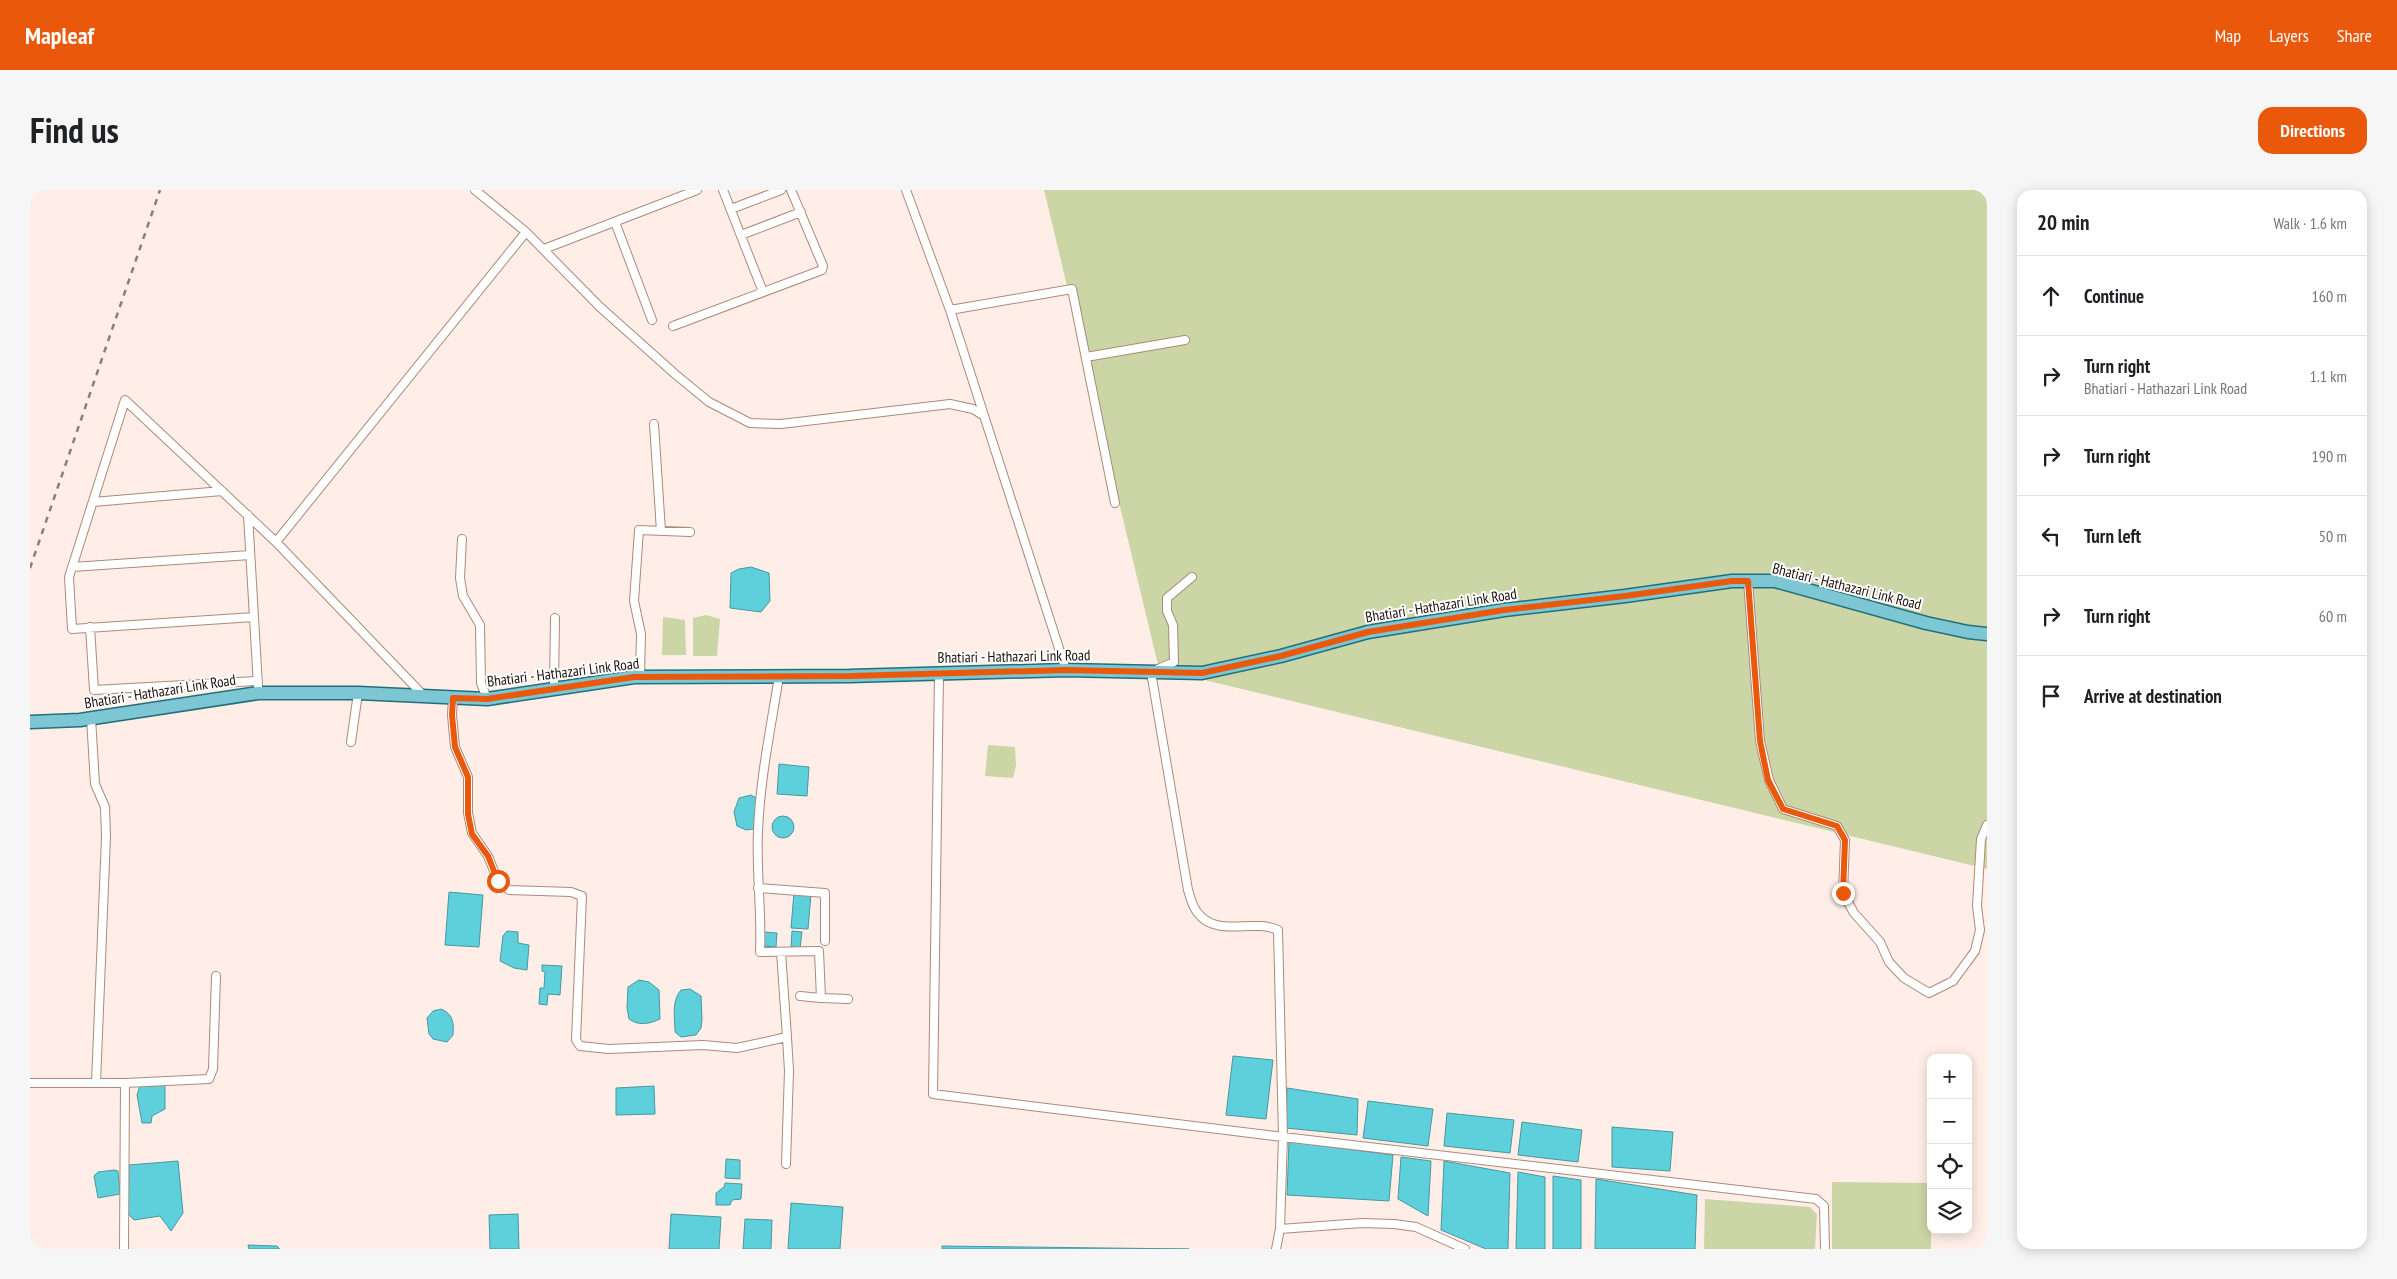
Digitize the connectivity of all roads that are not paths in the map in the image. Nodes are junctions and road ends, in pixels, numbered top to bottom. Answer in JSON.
{"nodes":[{"id":1,"x":475,"y":190,"type":"edge"},
{"id":2,"x":697,"y":190,"type":"edge"},
{"id":3,"x":723,"y":190,"type":"edge"},
{"id":4,"x":781,"y":190,"type":"edge"},
{"id":5,"x":792,"y":190,"type":"edge"},
{"id":6,"x":906,"y":190,"type":"edge"},
{"id":7,"x":731,"y":209,"type":"junction"},
{"id":8,"x":801,"y":212,"type":"junction"},
{"id":9,"x":615,"y":222,"type":"junction"},
{"id":10,"x":526,"y":232,"type":"junction"},
{"id":11,"x":741,"y":235,"type":"junction"},
{"id":12,"x":544,"y":249,"type":"junction"},
{"id":13,"x":763,"y":292,"type":"junction"},
{"id":14,"x":950,"y":310,"type":"junction"},
{"id":15,"x":652,"y":320,"type":"dead end"},
{"id":16,"x":673,"y":326,"type":"dead end"},
{"id":17,"x":1185,"y":340,"type":"dead end"},
{"id":18,"x":1086,"y":357,"type":"junction"},
{"id":19,"x":984,"y":416,"type":"junction"},
{"id":20,"x":654,"y":424,"type":"dead end"},
{"id":21,"x":222,"y":491,"type":"junction"},
{"id":22,"x":93,"y":502,"type":"junction"},
{"id":23,"x":1115,"y":503,"type":"dead end"},
{"id":24,"x":248,"y":515,"type":"junction"},
{"id":25,"x":661,"y":531,"type":"junction"},
{"id":26,"x":690,"y":532,"type":"dead end"},
{"id":27,"x":462,"y":539,"type":"dead end"},
{"id":28,"x":276,"y":542,"type":"junction"},
{"id":29,"x":250,"y":555,"type":"junction"},
{"id":30,"x":72,"y":567,"type":"junction"},
{"id":31,"x":1192,"y":577,"type":"dead end"},
{"id":32,"x":1748,"y":581,"type":"junction"},
{"id":33,"x":254,"y":617,"type":"junction"},
{"id":34,"x":555,"y":618,"type":"dead end"},
{"id":35,"x":90,"y":627,"type":"junction"},
{"id":36,"x":1987,"y":634,"type":"edge"},
{"id":37,"x":1066,"y":670,"type":"junction"},
{"id":38,"x":1151,"y":672,"type":"junction"},
{"id":39,"x":939,"y":674,"type":"junction"},
{"id":40,"x":779,"y":676,"type":"junction"},
{"id":41,"x":640,"y":677,"type":"junction"},
{"id":42,"x":258,"y":687,"type":"junction"},
{"id":43,"x":554,"y":688,"type":"junction"},
{"id":44,"x":358,"y":692,"type":"junction"},
{"id":45,"x":424,"y":696,"type":"junction"},
{"id":46,"x":453,"y":698,"type":"junction"},
{"id":47,"x":487,"y":699,"type":"junction"},
{"id":48,"x":91,"y":718,"type":"junction"},
{"id":49,"x":30,"y":722,"type":"edge"},
{"id":50,"x":351,"y":742,"type":"dead end"},
{"id":51,"x":1987,"y":825,"type":"edge"},
{"id":52,"x":758,"y":888,"type":"junction"},
{"id":53,"x":825,"y":941,"type":"dead end"},
{"id":54,"x":781,"y":952,"type":"junction"},
{"id":55,"x":216,"y":976,"type":"dead end"},
{"id":56,"x":800,"y":996,"type":"dead end"},
{"id":57,"x":821,"y":998,"type":"junction"},
{"id":58,"x":848,"y":999,"type":"dead end"},
{"id":59,"x":787,"y":1037,"type":"junction"},
{"id":60,"x":30,"y":1083,"type":"edge"},
{"id":61,"x":96,"y":1083,"type":"junction"},
{"id":62,"x":125,"y":1083,"type":"junction"},
{"id":63,"x":1283,"y":1137,"type":"junction"},
{"id":64,"x":786,"y":1164,"type":"dead end"},
{"id":65,"x":1280,"y":1230,"type":"junction"},
{"id":66,"x":124,"y":1249,"type":"edge"},
{"id":67,"x":1276,"y":1249,"type":"edge"},
{"id":68,"x":1465,"y":1249,"type":"edge"},
{"id":69,"x":1825,"y":1249,"type":"edge"}],
"edges":[{"from":1,"to":10,"type":"street"},
{"from":2,"to":9,"type":"street"},
{"from":3,"to":7,"type":"street"},
{"from":4,"to":7,"type":"street"},
{"from":5,"to":8,"type":"street"},
{"from":6,"to":14,"type":"street"},
{"from":7,"to":11,"type":"street"},
{"from":8,"to":11,"type":"street"},
{"from":8,"to":13,"type":"street"},
{"from":9,"to":12,"type":"street"},
{"from":9,"to":15,"type":"street"},
{"from":10,"to":12,"type":"street"},
{"from":10,"to":28,"type":"street"},
{"from":11,"to":13,"type":"street"},
{"from":12,"to":19,"type":"street"},
{"from":13,"to":16,"type":"street"},
{"from":14,"to":18,"type":"street"},
{"from":14,"to":19,"type":"street"},
{"from":17,"to":18,"type":"street"},
{"from":18,"to":23,"type":"street"},
{"from":19,"to":37,"type":"street"},
{"from":20,"to":25,"type":"street"},
{"from":21,"to":22,"type":"street"},
{"from":21,"to":22,"type":"street"},
{"from":21,"to":24,"type":"street"},
{"from":22,"to":30,"type":"street"},
{"from":24,"to":28,"type":"street"},
{"from":24,"to":29,"type":"street"},
{"from":25,"to":26,"type":"street"},
{"from":25,"to":41,"type":"street"},
{"from":27,"to":47,"type":"street"},
{"from":28,"to":45,"type":"street"},
{"from":29,"to":30,"type":"street"},
{"from":29,"to":33,"type":"street"},
{"from":30,"to":35,"type":"street"},
{"from":31,"to":38,"type":"street"},
{"from":32,"to":36,"type":"main road","name":"Bhatiari - Hathazari Link Road"},
{"from":32,"to":38,"type":"main road","name":"Bhatiari - Hathazari Link Road"},
{"from":32,"to":51,"type":"street"},
{"from":33,"to":35,"type":"street"},
{"from":33,"to":42,"type":"street"},
{"from":34,"to":43,"type":"street"},
{"from":35,"to":42,"type":"street"},
{"from":37,"to":38,"type":"main road","name":"Bhatiari - Hathazari Link Road"},
{"from":37,"to":39,"type":"main road","name":"Bhatiari - Hathazari Link Road"},
{"from":38,"to":63,"type":"street"},
{"from":39,"to":40,"type":"main road","name":"Bhatiari - Hathazari Link Road"},
{"from":39,"to":63,"type":"street"},
{"from":40,"to":41,"type":"main road","name":"Bhatiari - Hathazari Link Road"},
{"from":40,"to":52,"type":"street"},
{"from":41,"to":43,"type":"main road","name":"Bhatiari - Hathazari Link Road"},
{"from":42,"to":44,"type":"main road","name":"Bhatiari - Hathazari Link Road"},
{"from":42,"to":48,"type":"main road","name":"Bhatiari - Hathazari Link Road"},
{"from":43,"to":47,"type":"main road","name":"Bhatiari - Hathazari Link Road"},
{"from":44,"to":45,"type":"main road","name":"Bhatiari - Hathazari Link Road"},
{"from":44,"to":50,"type":"street"},
{"from":45,"to":46,"type":"main road","name":"Bhatiari - Hathazari Link Road"},
{"from":46,"to":47,"type":"main road","name":"Bhatiari - Hathazari Link Road"},
{"from":46,"to":59,"type":"street"},
{"from":48,"to":49,"type":"main road","name":"Bhatiari - Hathazari Link Road"},
{"from":48,"to":61,"type":"street"},
{"from":52,"to":53,"type":"street"},
{"from":52,"to":54,"type":"street"},
{"from":54,"to":57,"type":"street"},
{"from":54,"to":59,"type":"street"},
{"from":55,"to":62,"type":"street"},
{"from":56,"to":57,"type":"street"},
{"from":57,"to":58,"type":"street"},
{"from":59,"to":64,"type":"street"},
{"from":60,"to":61,"type":"street"},
{"from":61,"to":62,"type":"street"},
{"from":62,"to":66,"type":"street"},
{"from":63,"to":65,"type":"street"},
{"from":63,"to":69,"type":"street"},
{"from":65,"to":67,"type":"street"},
{"from":65,"to":68,"type":"street"}]}
